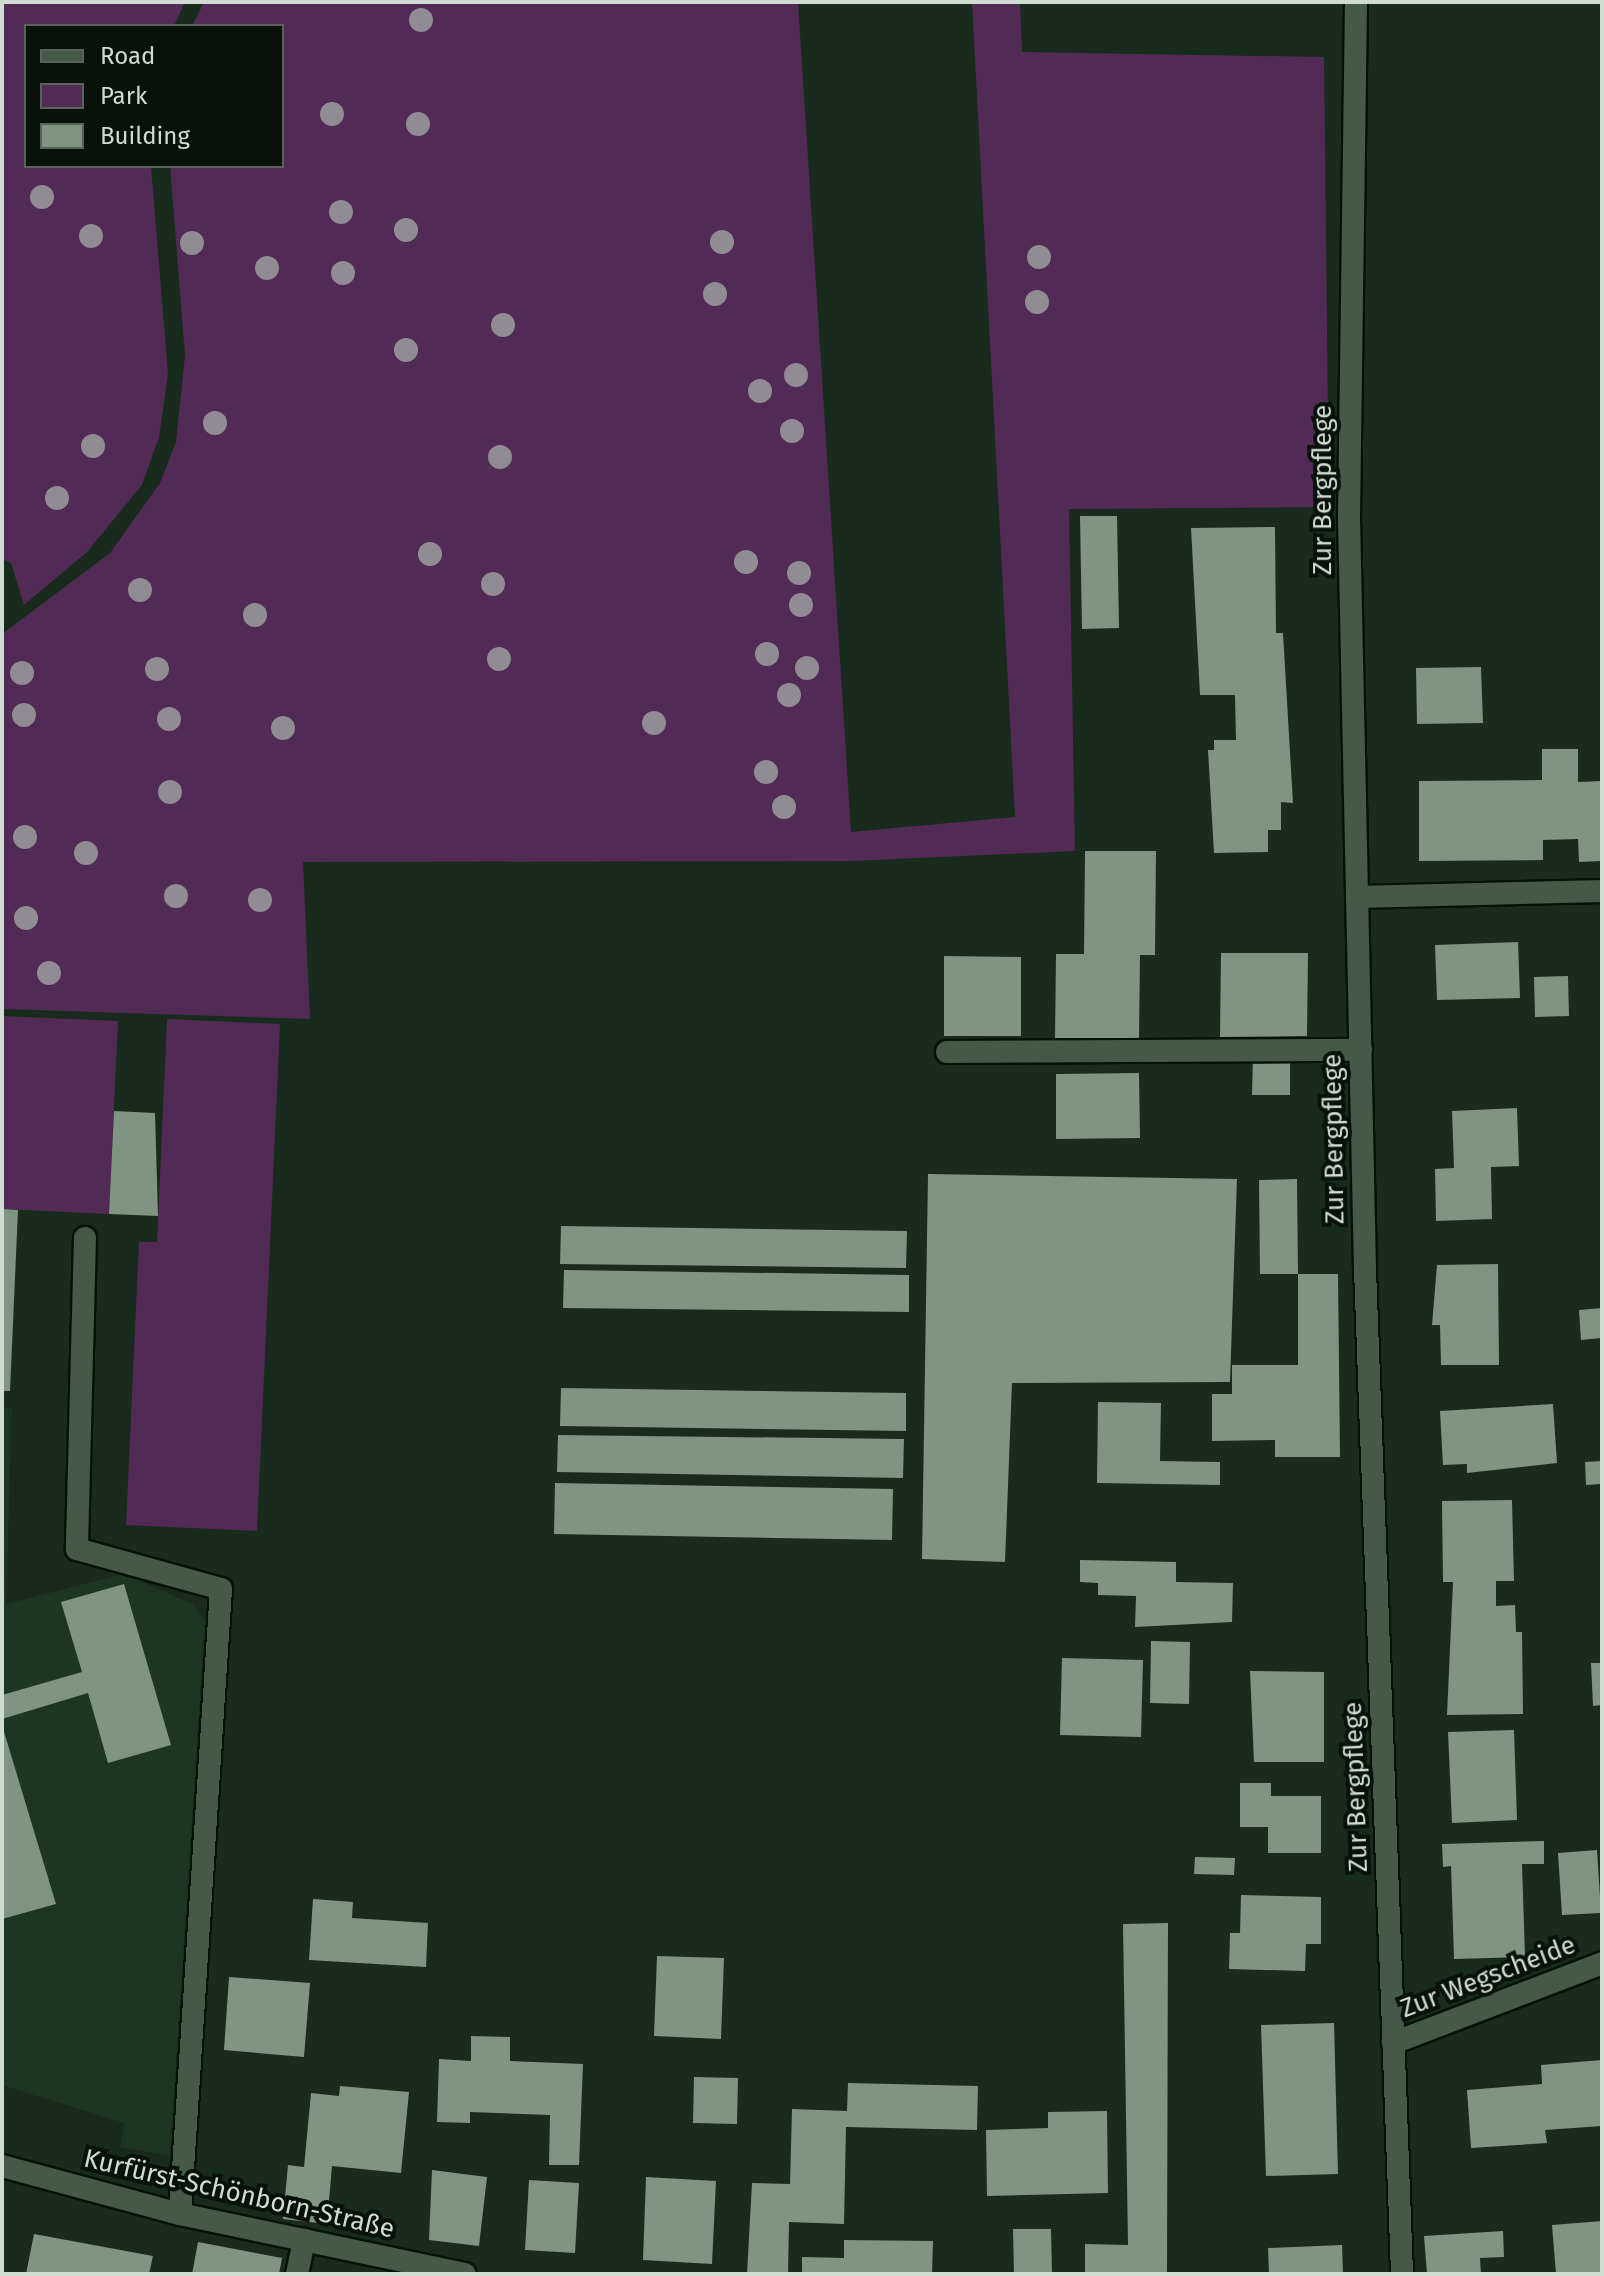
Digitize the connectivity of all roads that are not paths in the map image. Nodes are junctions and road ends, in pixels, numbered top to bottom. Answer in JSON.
{"nodes":[{"id":1,"x":1356,"y":2,"type":"edge"},
{"id":2,"x":1602,"y":891,"type":"edge"},
{"id":3,"x":1357,"y":897,"type":"junction"},
{"id":4,"x":1361,"y":1050,"type":"junction"},
{"id":5,"x":947,"y":1052,"type":"dead end"},
{"id":6,"x":85,"y":1238,"type":"dead end"},
{"id":7,"x":1602,"y":1963,"type":"edge"},
{"id":8,"x":1393,"y":2043,"type":"junction"},
{"id":9,"x":2,"y":2166,"type":"edge"},
{"id":10,"x":180,"y":2214,"type":"junction"},
{"id":11,"x":304,"y":2240,"type":"junction"},
{"id":12,"x":297,"y":2274,"type":"edge"},
{"id":13,"x":465,"y":2274,"type":"edge"},
{"id":14,"x":1402,"y":2274,"type":"edge"}],
"edges":[{"from":1,"to":3,"type":"street","name":"Zur Bergpflege"},
{"from":2,"to":3,"type":"street"},
{"from":3,"to":4,"type":"street","name":"Zur Bergpflege"},
{"from":4,"to":5,"type":"street"},
{"from":4,"to":8,"type":"street","name":"Zur Bergpflege"},
{"from":6,"to":10,"type":"street"},
{"from":7,"to":8,"type":"street","name":"Zur Wegscheide"},
{"from":8,"to":14,"type":"street","name":"Zur Bergpflege"},
{"from":9,"to":10,"type":"street","name":"Kurfürst-Schönborn-Straße"},
{"from":10,"to":11,"type":"street","name":"Kurfürst-Schönborn-Straße"},
{"from":11,"to":12,"type":"street"},
{"from":11,"to":13,"type":"street","name":"Kurfürst-Schönborn-Straße"}]}
